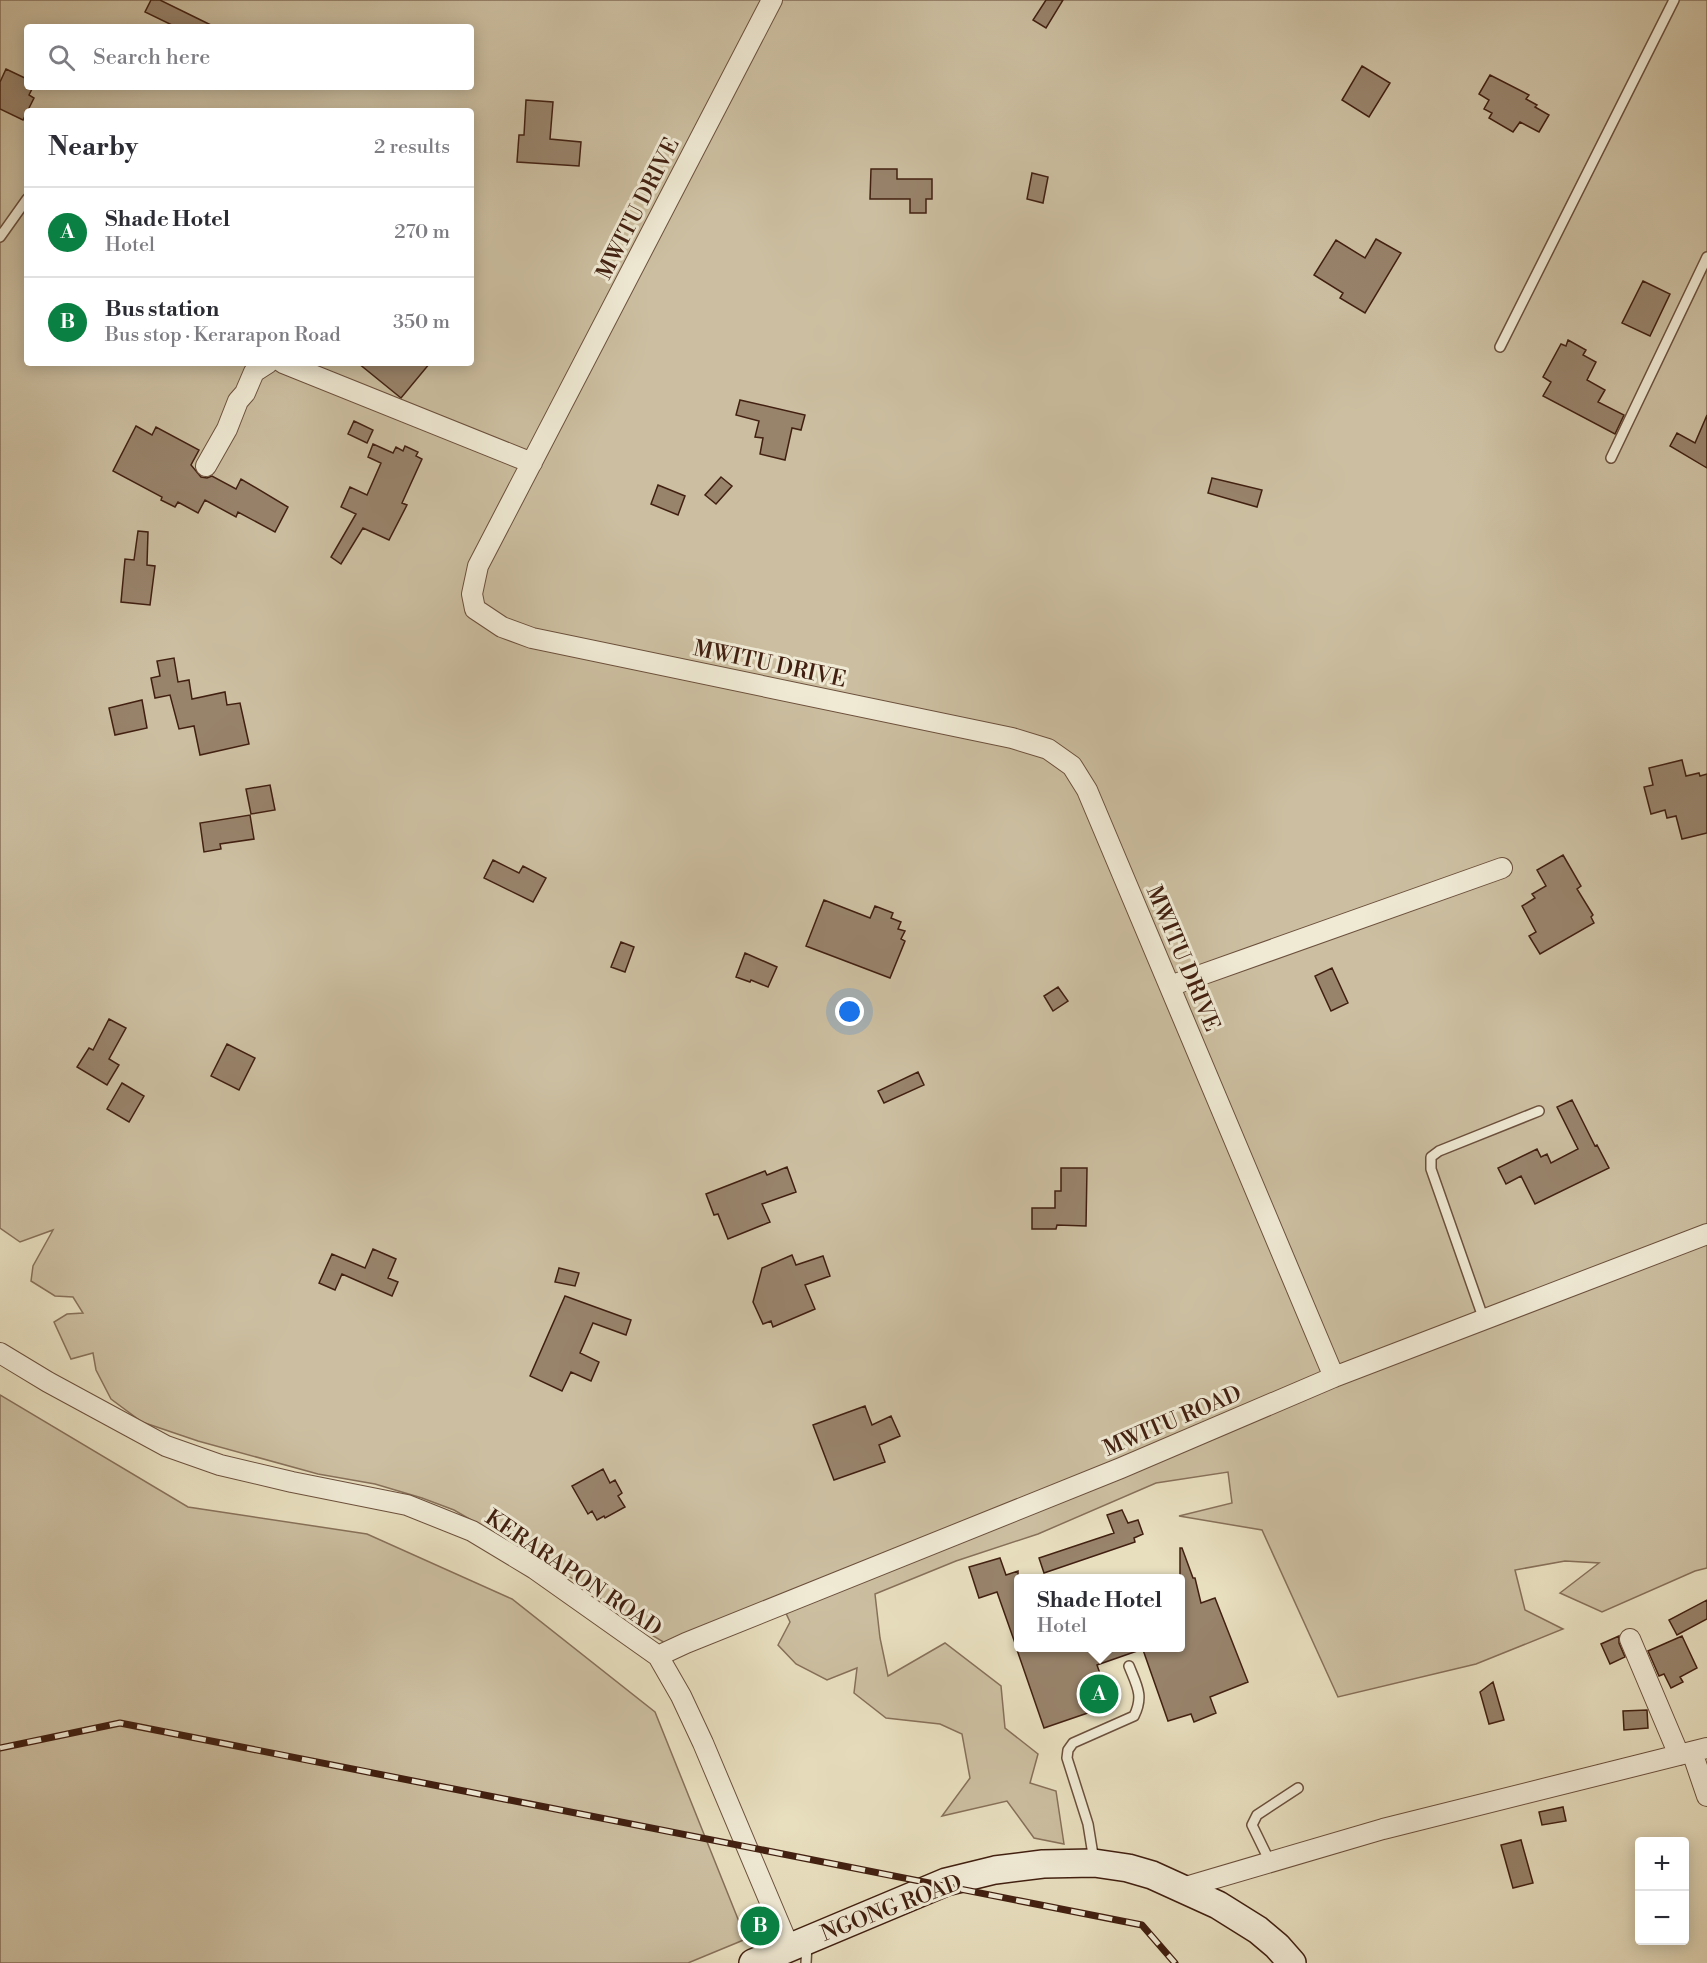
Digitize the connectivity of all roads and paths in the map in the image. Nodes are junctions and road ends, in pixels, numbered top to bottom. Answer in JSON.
{"nodes":[{"id":1,"x":772,"y":0,"type":"edge"},
{"id":2,"x":1674,"y":0,"type":"edge"},
{"id":3,"x":24,"y":203,"type":"edge"},
{"id":4,"x":0,"y":237,"type":"edge"},
{"id":5,"x":1707,"y":257,"type":"edge"},
{"id":6,"x":1500,"y":347,"type":"dead end"},
{"id":7,"x":263,"y":366,"type":"edge"},
{"id":8,"x":290,"y":366,"type":"edge"},
{"id":9,"x":1611,"y":458,"type":"dead end"},
{"id":10,"x":532,"y":463,"type":"junction"},
{"id":11,"x":206,"y":466,"type":"dead end"},
{"id":12,"x":1502,"y":868,"type":"dead end"},
{"id":13,"x":1170,"y":986,"type":"junction"},
{"id":14,"x":1539,"y":1111,"type":"dead end"},
{"id":15,"x":1707,"y":1234,"type":"edge"},
{"id":16,"x":1484,"y":1320,"type":"junction"},
{"id":17,"x":0,"y":1353,"type":"edge"},
{"id":18,"x":1334,"y":1377,"type":"junction"},
{"id":19,"x":1630,"y":1639,"type":"dead end"},
{"id":20,"x":658,"y":1656,"type":"junction"},
{"id":21,"x":1129,"y":1666,"type":"dead end"},
{"id":22,"x":1693,"y":1751,"type":"edge"},
{"id":23,"x":1298,"y":1788,"type":"dead end"},
{"id":24,"x":1707,"y":1796,"type":"edge"},
{"id":25,"x":1270,"y":1862,"type":"junction"},
{"id":26,"x":1094,"y":1863,"type":"junction"},
{"id":27,"x":1182,"y":1888,"type":"junction"},
{"id":28,"x":801,"y":1950,"type":"edge"},
{"id":29,"x":753,"y":1963,"type":"edge"},
{"id":30,"x":1292,"y":1963,"type":"edge"}],
"edges":[{"from":1,"to":10,"type":"street","name":"MWITU DRIVE"},
{"from":2,"to":6,"type":"lane"},
{"from":3,"to":4,"type":"lane"},
{"from":5,"to":9,"type":"lane"},
{"from":7,"to":11,"type":"street"},
{"from":8,"to":10,"type":"street"},
{"from":10,"to":13,"type":"street","name":"MWITU DRIVE"},
{"from":12,"to":13,"type":"street"},
{"from":13,"to":18,"type":"street","name":"MWITU DRIVE"},
{"from":14,"to":16,"type":"lane"},
{"from":15,"to":16,"type":"street","name":"MWITU ROAD"},
{"from":16,"to":18,"type":"street","name":"MWITU ROAD"},
{"from":17,"to":20,"type":"street","name":"KERARAPON ROAD"},
{"from":18,"to":20,"type":"street","name":"MWITU ROAD"},
{"from":19,"to":22,"type":"street"},
{"from":20,"to":28,"type":"street","name":"KERARAPON ROAD"},
{"from":21,"to":26,"type":"lane"},
{"from":22,"to":24,"type":"street"},
{"from":22,"to":25,"type":"street"},
{"from":23,"to":25,"type":"lane"},
{"from":25,"to":27,"type":"street"},
{"from":26,"to":27,"type":"main road","name":"NGONG ROAD"},
{"from":26,"to":28,"type":"main road","name":"NGONG ROAD"},
{"from":27,"to":30,"type":"main road","name":"NGONG ROAD"},
{"from":28,"to":29,"type":"main road","name":"NGONG ROAD"}]}
